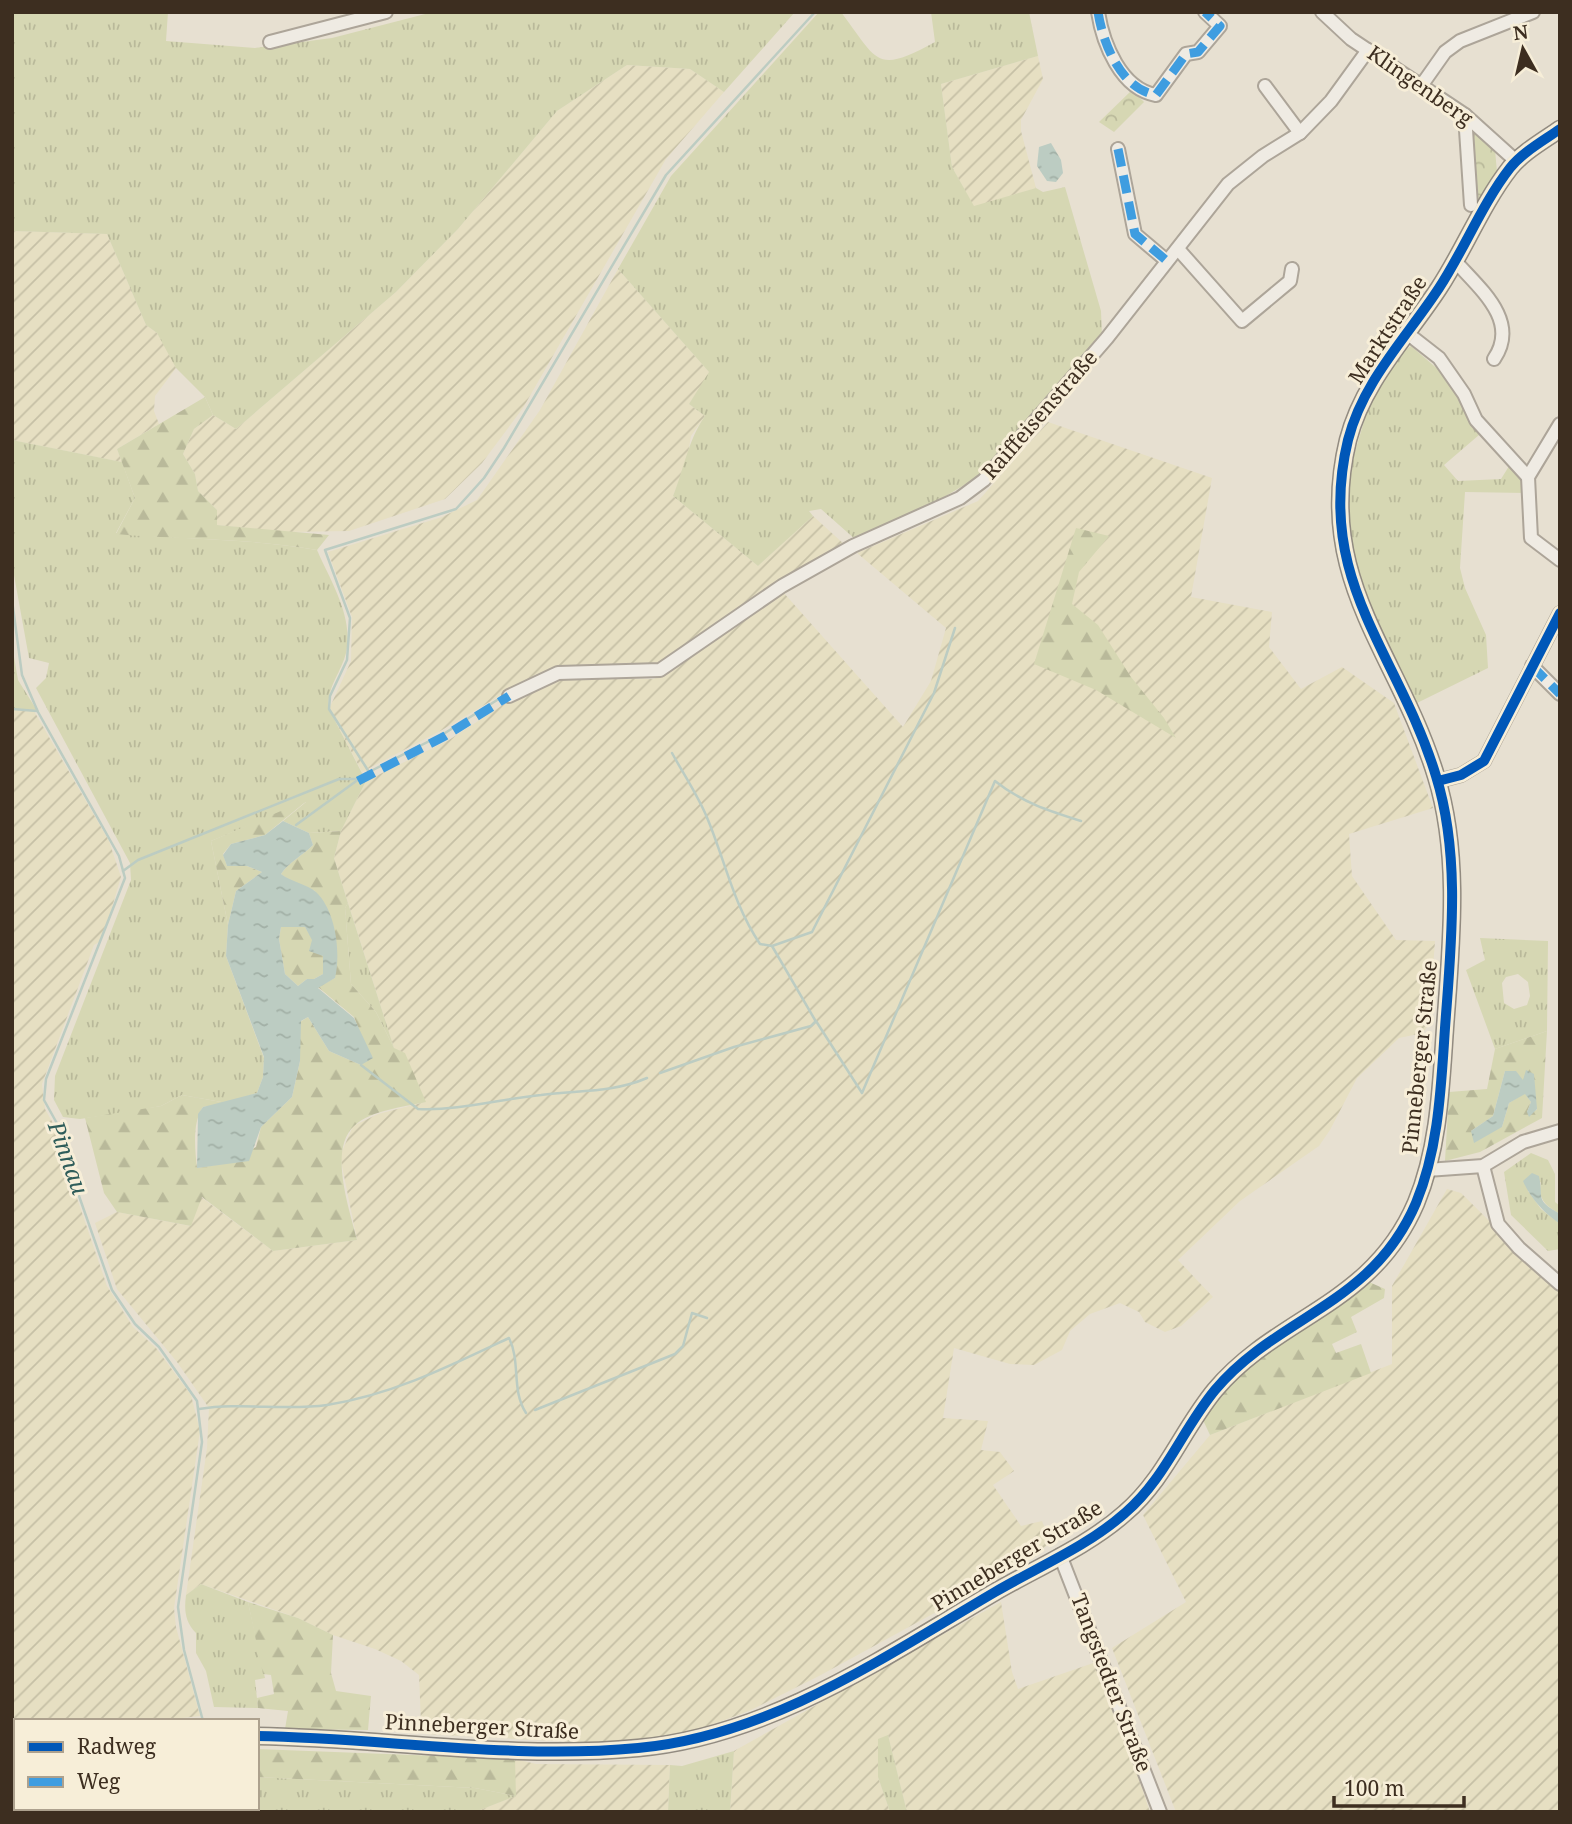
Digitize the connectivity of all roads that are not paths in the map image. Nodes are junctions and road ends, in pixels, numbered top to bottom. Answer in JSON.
{"nodes":[{"id":1,"x":386,"y":12,"type":"edge"},
{"id":2,"x":1098,"y":12,"type":"edge"},
{"id":3,"x":1205,"y":12,"type":"edge"},
{"id":4,"x":1322,"y":12,"type":"edge"},
{"id":5,"x":1533,"y":12,"type":"edge"},
{"id":6,"x":270,"y":41,"type":"dead end"},
{"id":7,"x":1368,"y":50,"type":"junction"},
{"id":8,"x":1265,"y":86,"type":"dead end"},
{"id":9,"x":1421,"y":86,"type":"junction"},
{"id":10,"x":1465,"y":116,"type":"junction"},
{"id":11,"x":1560,"y":129,"type":"edge"},
{"id":12,"x":1300,"y":133,"type":"junction"},
{"id":13,"x":1118,"y":149,"type":"dead end"},
{"id":14,"x":1516,"y":161,"type":"junction"},
{"id":15,"x":1471,"y":205,"type":"dead end"},
{"id":16,"x":1178,"y":249,"type":"junction"},
{"id":17,"x":1167,"y":261,"type":"junction"},
{"id":18,"x":1456,"y":262,"type":"junction"},
{"id":19,"x":1292,"y":269,"type":"dead end"},
{"id":20,"x":1407,"y":333,"type":"junction"},
{"id":21,"x":1494,"y":359,"type":"dead end"},
{"id":22,"x":1560,"y":424,"type":"edge"},
{"id":23,"x":1528,"y":477,"type":"junction"},
{"id":24,"x":1560,"y":560,"type":"edge"},
{"id":25,"x":1560,"y":613,"type":"edge"},
{"id":26,"x":1532,"y":666,"type":"junction"},
{"id":27,"x":1560,"y":694,"type":"edge"},
{"id":28,"x":509,"y":696,"type":"dead end"},
{"id":29,"x":1438,"y":780,"type":"junction"},
{"id":30,"x":1560,"y":1130,"type":"edge"},
{"id":31,"x":1483,"y":1166,"type":"junction"},
{"id":32,"x":1427,"y":1170,"type":"junction"},
{"id":33,"x":1560,"y":1284,"type":"edge"},
{"id":34,"x":1060,"y":1555,"type":"junction"},
{"id":35,"x":259,"y":1736,"type":"edge"},
{"id":36,"x":1160,"y":1812,"type":"edge"}],
"edges":[{"from":1,"to":6,"type":"street"},
{"from":2,"to":3,"type":"street"},
{"from":4,"to":7,"type":"street","name":"Klingenberg"},
{"from":5,"to":9,"type":"street"},
{"from":7,"to":9,"type":"street","name":"Klingenberg"},
{"from":7,"to":12,"type":"street","name":"Raiffeisenstraße"},
{"from":8,"to":12,"type":"street"},
{"from":9,"to":10,"type":"street","name":"Klingenberg"},
{"from":10,"to":14,"type":"street","name":"Klingenberg"},
{"from":10,"to":15,"type":"street"},
{"from":11,"to":14,"type":"main road","name":"Marktstraße"},
{"from":12,"to":16,"type":"street","name":"Raiffeisenstraße"},
{"from":13,"to":17,"type":"street"},
{"from":14,"to":18,"type":"main road","name":"Marktstraße"},
{"from":16,"to":17,"type":"street","name":"Raiffeisenstraße"},
{"from":16,"to":19,"type":"street"},
{"from":17,"to":28,"type":"street","name":"Raiffeisenstraße"},
{"from":18,"to":20,"type":"main road","name":"Marktstraße"},
{"from":18,"to":21,"type":"street"},
{"from":20,"to":23,"type":"street"},
{"from":20,"to":29,"type":"main road","name":"Marktstraße"},
{"from":22,"to":23,"type":"street"},
{"from":23,"to":24,"type":"street"},
{"from":25,"to":26,"type":"street"},
{"from":26,"to":27,"type":"street"},
{"from":26,"to":29,"type":"street"},
{"from":29,"to":32,"type":"main road","name":"Pinneberger Straße"},
{"from":30,"to":31,"type":"street"},
{"from":31,"to":32,"type":"street"},
{"from":31,"to":33,"type":"street"},
{"from":32,"to":34,"type":"main road","name":"Pinneberger Straße"},
{"from":34,"to":35,"type":"main road","name":"Pinneberger Straße"},
{"from":34,"to":36,"type":"street","name":"Tangstedter Straße"}]}
